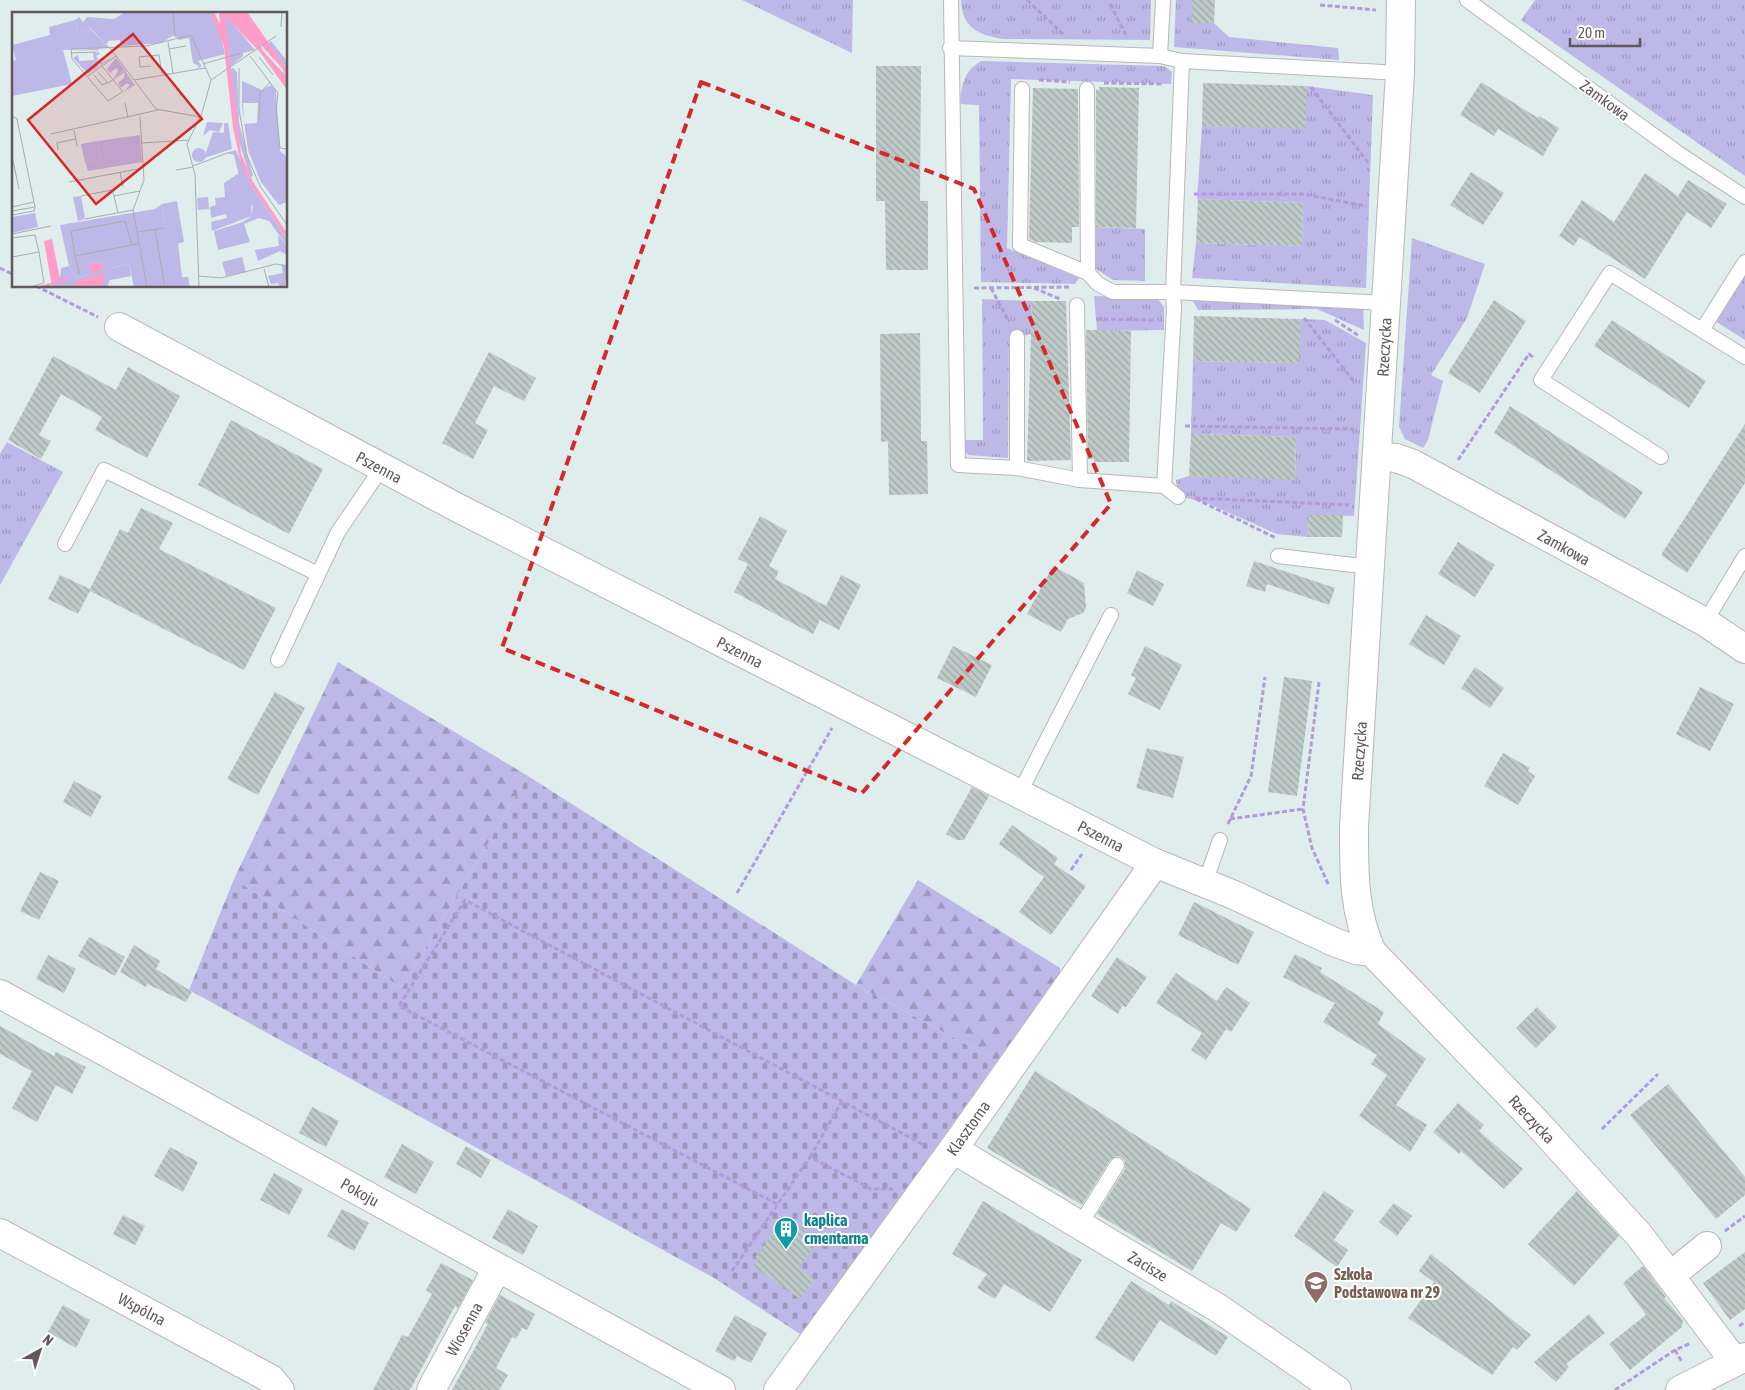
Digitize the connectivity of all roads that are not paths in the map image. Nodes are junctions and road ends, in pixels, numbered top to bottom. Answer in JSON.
{"nodes":[{"id":1,"x":951,"y":0,"type":"edge"},
{"id":2,"x":1163,"y":0,"type":"edge"},
{"id":3,"x":1466,"y":0,"type":"edge"},
{"id":4,"x":1390,"y":5,"type":"edge"},
{"id":5,"x":950,"y":48,"type":"junction"},
{"id":6,"x":1160,"y":56,"type":"junction"},
{"id":7,"x":1182,"y":61,"type":"junction"},
{"id":8,"x":1400,"y":73,"type":"junction"},
{"id":9,"x":1022,"y":89,"type":"dead end"},
{"id":10,"x":1087,"y":90,"type":"dead end"},
{"id":11,"x":1745,"y":197,"type":"edge"},
{"id":12,"x":1745,"y":262,"type":"edge"},
{"id":13,"x":1088,"y":273,"type":"junction"},
{"id":14,"x":1173,"y":292,"type":"junction"},
{"id":15,"x":1386,"y":304,"type":"junction"},
{"id":16,"x":1077,"y":312,"type":"road end"},
{"id":17,"x":119,"y":328,"type":"road end"},
{"id":18,"x":1702,"y":330,"type":"junction"},
{"id":19,"x":1017,"y":337,"type":"road end"},
{"id":20,"x":1745,"y":357,"type":"edge"},
{"id":21,"x":1378,"y":456,"type":"junction"},
{"id":22,"x":1661,"y":457,"type":"dead end"},
{"id":23,"x":381,"y":468,"type":"junction"},
{"id":24,"x":1017,"y":468,"type":"junction"},
{"id":25,"x":1080,"y":480,"type":"junction"},
{"id":26,"x":1164,"y":486,"type":"junction"},
{"id":27,"x":1178,"y":497,"type":"dead end"},
{"id":28,"x":65,"y":544,"type":"dead end"},
{"id":29,"x":1278,"y":556,"type":"dead end"},
{"id":30,"x":1745,"y":556,"type":"edge"},
{"id":31,"x":1370,"y":567,"type":"junction"},
{"id":32,"x":318,"y":574,"type":"junction"},
{"id":33,"x":1111,"y":615,"type":"dead end"},
{"id":34,"x":1705,"y":622,"type":"junction"},
{"id":35,"x":1745,"y":649,"type":"edge"},
{"id":36,"x":278,"y":660,"type":"dead end"},
{"id":37,"x":1019,"y":794,"type":"junction"},
{"id":38,"x":1220,"y":840,"type":"road end"},
{"id":39,"x":1155,"y":863,"type":"junction"},
{"id":40,"x":1205,"y":883,"type":"junction"},
{"id":41,"x":1372,"y":952,"type":"junction"},
{"id":42,"x":0,"y":994,"type":"edge"},
{"id":43,"x":944,"y":1152,"type":"junction"},
{"id":44,"x":1116,"y":1165,"type":"dead end"},
{"id":45,"x":1080,"y":1225,"type":"junction"},
{"id":46,"x":0,"y":1233,"type":"edge"},
{"id":47,"x":1707,"y":1246,"type":"dead end"},
{"id":48,"x":498,"y":1268,"type":"junction"},
{"id":49,"x":1670,"y":1276,"type":"junction"},
{"id":50,"x":1740,"y":1359,"type":"edge"},
{"id":51,"x":280,"y":1390,"type":"edge"},
{"id":52,"x":430,"y":1390,"type":"edge"},
{"id":53,"x":720,"y":1390,"type":"edge"},
{"id":54,"x":778,"y":1390,"type":"edge"},
{"id":55,"x":1338,"y":1390,"type":"edge"},
{"id":56,"x":1680,"y":1390,"type":"edge"}],
"edges":[{"from":1,"to":5,"type":"lane"},
{"from":2,"to":6,"type":"lane"},
{"from":3,"to":11,"type":"lane","name":"Zamkowa"},
{"from":4,"to":8,"type":"street","name":"Rzeczycka"},
{"from":5,"to":6,"type":"lane"},
{"from":5,"to":24,"type":"lane"},
{"from":6,"to":7,"type":"lane"},
{"from":7,"to":8,"type":"lane"},
{"from":7,"to":14,"type":"lane"},
{"from":8,"to":15,"type":"street","name":"Rzeczycka"},
{"from":9,"to":13,"type":"lane"},
{"from":10,"to":13,"type":"lane"},
{"from":12,"to":18,"type":"lane"},
{"from":13,"to":14,"type":"lane"},
{"from":14,"to":15,"type":"lane"},
{"from":14,"to":26,"type":"lane"},
{"from":15,"to":21,"type":"street","name":"Rzeczycka"},
{"from":16,"to":25,"type":"lane"},
{"from":17,"to":23,"type":"street","name":"Pszenna"},
{"from":18,"to":20,"type":"lane"},
{"from":18,"to":22,"type":"lane"},
{"from":19,"to":24,"type":"lane"},
{"from":21,"to":31,"type":"street","name":"Rzeczycka"},
{"from":21,"to":34,"type":"street","name":"Zamkowa"},
{"from":23,"to":32,"type":"lane"},
{"from":23,"to":37,"type":"street","name":"Pszenna"},
{"from":24,"to":25,"type":"lane"},
{"from":25,"to":26,"type":"lane"},
{"from":26,"to":27,"type":"lane"},
{"from":28,"to":32,"type":"lane"},
{"from":29,"to":31,"type":"lane"},
{"from":30,"to":34,"type":"lane"},
{"from":31,"to":41,"type":"street","name":"Rzeczycka"},
{"from":32,"to":36,"type":"lane"},
{"from":33,"to":37,"type":"lane"},
{"from":34,"to":35,"type":"street","name":"Zamkowa"},
{"from":37,"to":39,"type":"street","name":"Pszenna"},
{"from":38,"to":40,"type":"lane"},
{"from":39,"to":40,"type":"street","name":"Pszenna"},
{"from":39,"to":43,"type":"street","name":"Klasztorna"},
{"from":40,"to":41,"type":"street","name":"Pszenna"},
{"from":41,"to":49,"type":"street","name":"Rzeczycka"},
{"from":42,"to":48,"type":"street","name":"Pokoju"},
{"from":43,"to":45,"type":"street","name":"Zacisze"},
{"from":43,"to":54,"type":"street","name":"Klasztorna"},
{"from":44,"to":45,"type":"lane"},
{"from":45,"to":55,"type":"street","name":"Zacisze"},
{"from":46,"to":51,"type":"street","name":"Wspólna"},
{"from":47,"to":49,"type":"street"},
{"from":48,"to":52,"type":"street","name":"Wiosenna"},
{"from":48,"to":53,"type":"street","name":"Pokoju"},
{"from":49,"to":50,"type":"street","name":"Rzeczycka"},
{"from":50,"to":56,"type":"street"}]}
